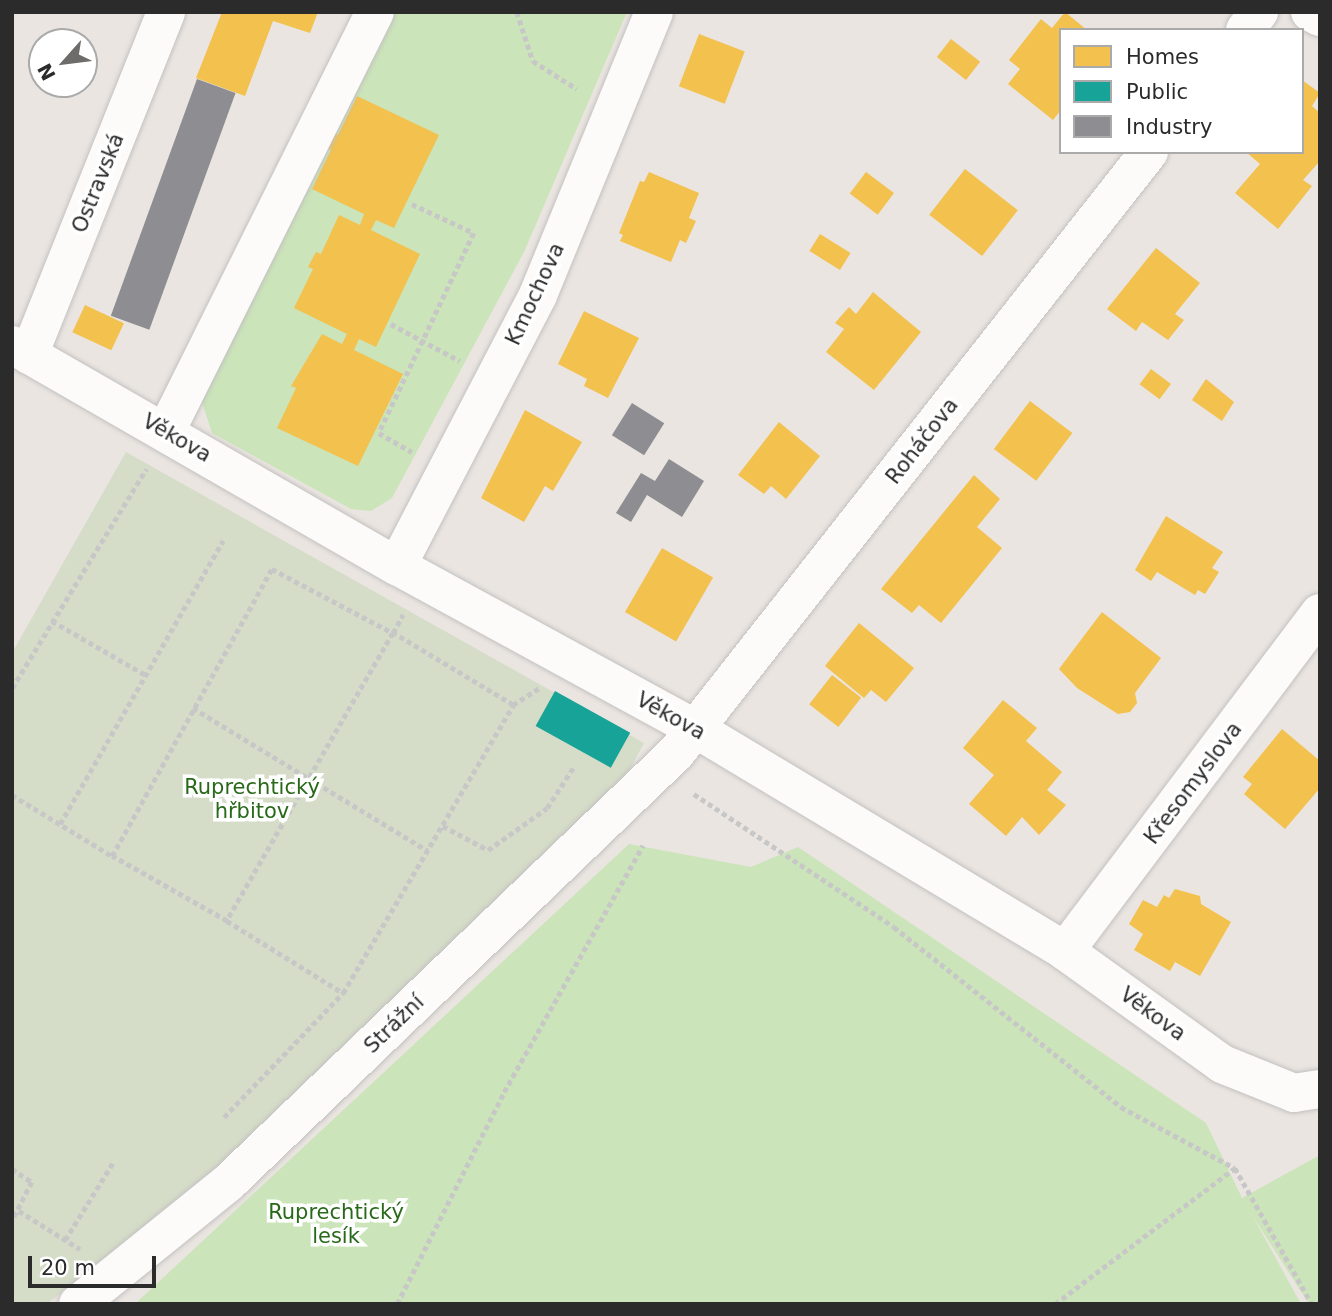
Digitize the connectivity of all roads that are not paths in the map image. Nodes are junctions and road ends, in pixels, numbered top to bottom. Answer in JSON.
{"nodes":[{"id":1,"x":166,"y":12,"type":"edge"},
{"id":2,"x":375,"y":12,"type":"edge"},
{"id":3,"x":654,"y":12,"type":"edge"},
{"id":4,"x":1259,"y":12,"type":"edge"},
{"id":5,"x":1310,"y":12,"type":"edge"},
{"id":6,"x":1320,"y":17,"type":"edge"},
{"id":7,"x":1247,"y":28,"type":"edge"},
{"id":8,"x":1147,"y":154,"type":"edge"},
{"id":9,"x":21,"y":350,"type":"edge"},
{"id":10,"x":166,"y":431,"type":"junction"},
{"id":11,"x":410,"y":573,"type":"junction"},
{"id":12,"x":1320,"y":613,"type":"edge"},
{"id":13,"x":686,"y":741,"type":"junction"},
{"id":14,"x":1065,"y":951,"type":"junction"},
{"id":15,"x":1320,"y":1089,"type":"edge"},
{"id":16,"x":78,"y":1304,"type":"edge"}],
"edges":[{"from":1,"to":9,"type":"street","name":"Ostravská"},
{"from":2,"to":10,"type":"street"},
{"from":3,"to":11,"type":"street","name":"Kmochova"},
{"from":4,"to":7,"type":"street"},
{"from":5,"to":6,"type":"street"},
{"from":8,"to":13,"type":"street","name":"Roháčova"},
{"from":9,"to":10,"type":"street","name":"Věkova"},
{"from":10,"to":11,"type":"street","name":"Věkova"},
{"from":11,"to":13,"type":"street","name":"Věkova"},
{"from":12,"to":14,"type":"street","name":"Křesomyslova"},
{"from":13,"to":14,"type":"street","name":"Věkova"},
{"from":13,"to":16,"type":"street","name":"Strážní"},
{"from":14,"to":15,"type":"street","name":"Věkova"}]}
